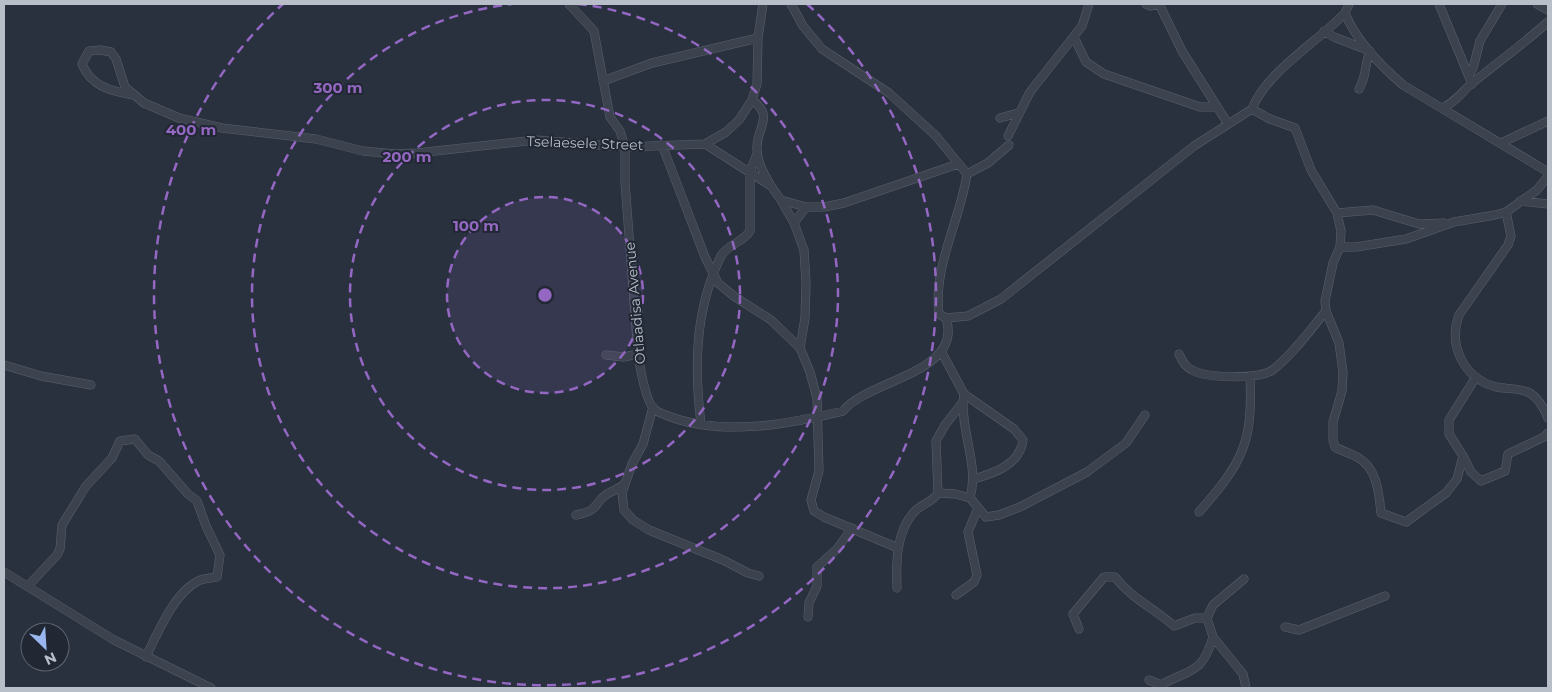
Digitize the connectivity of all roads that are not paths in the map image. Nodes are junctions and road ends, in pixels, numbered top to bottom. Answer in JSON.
{"nodes":[{"id":1,"x":569,"y":4,"type":"edge"},
{"id":2,"x":763,"y":4,"type":"edge"},
{"id":3,"x":791,"y":4,"type":"edge"},
{"id":4,"x":1089,"y":4,"type":"edge"},
{"id":5,"x":1146,"y":4,"type":"edge"},
{"id":6,"x":1439,"y":4,"type":"edge"},
{"id":7,"x":1502,"y":4,"type":"edge"},
{"id":8,"x":1538,"y":4,"type":"edge"},
{"id":9,"x":1160,"y":5,"type":"edge"},
{"id":10,"x":1346,"y":7,"type":"edge"},
{"id":11,"x":1548,"y":10,"type":"edge"},
{"id":12,"x":1548,"y":22,"type":"edge"},
{"id":13,"x":1324,"y":31,"type":"junction"},
{"id":14,"x":1074,"y":37,"type":"junction"},
{"id":15,"x":758,"y":38,"type":"junction"},
{"id":16,"x":1370,"y":51,"type":"junction"},
{"id":17,"x":1469,"y":75,"type":"junction"},
{"id":18,"x":603,"y":81,"type":"junction"},
{"id":19,"x":1472,"y":84,"type":"junction"},
{"id":20,"x":1359,"y":89,"type":"dead end"},
{"id":21,"x":133,"y":95,"type":"junction"},
{"id":22,"x":752,"y":100,"type":"junction"},
{"id":23,"x":1218,"y":107,"type":"junction"},
{"id":24,"x":1441,"y":108,"type":"junction"},
{"id":25,"x":1252,"y":109,"type":"junction"},
{"id":26,"x":1018,"y":113,"type":"junction"},
{"id":27,"x":1000,"y":118,"type":"dead end"},
{"id":28,"x":1548,"y":121,"type":"edge"},
{"id":29,"x":1228,"y":124,"type":"junction"},
{"id":30,"x":1008,"y":136,"type":"dead end"},
{"id":31,"x":662,"y":144,"type":"junction"},
{"id":32,"x":705,"y":144,"type":"junction"},
{"id":33,"x":1501,"y":144,"type":"junction"},
{"id":34,"x":1009,"y":145,"type":"dead end"},
{"id":35,"x":625,"y":147,"type":"junction"},
{"id":36,"x":757,"y":154,"type":"junction"},
{"id":37,"x":958,"y":164,"type":"junction"},
{"id":38,"x":750,"y":172,"type":"junction"},
{"id":39,"x":1548,"y":172,"type":"edge"},
{"id":40,"x":967,"y":174,"type":"junction"},
{"id":41,"x":1548,"y":176,"type":"edge"},
{"id":42,"x":771,"y":186,"type":"junction"},
{"id":43,"x":781,"y":200,"type":"junction"},
{"id":44,"x":1520,"y":202,"type":"junction"},
{"id":45,"x":1548,"y":204,"type":"edge"},
{"id":46,"x":806,"y":208,"type":"junction"},
{"id":47,"x":1506,"y":212,"type":"junction"},
{"id":48,"x":1337,"y":213,"type":"junction"},
{"id":49,"x":1454,"y":222,"type":"junction"},
{"id":50,"x":794,"y":224,"type":"junction"},
{"id":51,"x":1340,"y":247,"type":"junction"},
{"id":52,"x":713,"y":275,"type":"junction"},
{"id":53,"x":1326,"y":311,"type":"junction"},
{"id":54,"x":946,"y":318,"type":"junction"},
{"id":55,"x":800,"y":348,"type":"junction"},
{"id":56,"x":942,"y":353,"type":"junction"},
{"id":57,"x":638,"y":354,"type":"junction"},
{"id":58,"x":1180,"y":354,"type":"dead end"},
{"id":59,"x":606,"y":355,"type":"dead end"},
{"id":60,"x":4,"y":365,"type":"edge"},
{"id":61,"x":1250,"y":376,"type":"junction"},
{"id":62,"x":1476,"y":378,"type":"junction"},
{"id":63,"x":91,"y":385,"type":"dead end"},
{"id":64,"x":963,"y":398,"type":"junction"},
{"id":65,"x":652,"y":407,"type":"junction"},
{"id":66,"x":1145,"y":415,"type":"dead end"},
{"id":67,"x":819,"y":416,"type":"junction"},
{"id":68,"x":1548,"y":418,"type":"edge"},
{"id":69,"x":701,"y":424,"type":"junction"},
{"id":70,"x":1548,"y":433,"type":"edge"},
{"id":71,"x":1463,"y":456,"type":"junction"},
{"id":72,"x":974,"y":479,"type":"junction"},
{"id":73,"x":626,"y":482,"type":"junction"},
{"id":74,"x":938,"y":493,"type":"junction"},
{"id":75,"x":970,"y":498,"type":"junction"},
{"id":76,"x":978,"y":508,"type":"junction"},
{"id":77,"x":1199,"y":512,"type":"dead end"},
{"id":78,"x":576,"y":515,"type":"dead end"},
{"id":79,"x":852,"y":528,"type":"junction"},
{"id":80,"x":898,"y":548,"type":"junction"},
{"id":81,"x":4,"y":572,"type":"edge"},
{"id":82,"x":759,"y":576,"type":"dead end"},
{"id":83,"x":1244,"y":580,"type":"dead end"},
{"id":84,"x":28,"y":586,"type":"junction"},
{"id":85,"x":897,"y":588,"type":"dead end"},
{"id":86,"x":956,"y":596,"type":"dead end"},
{"id":87,"x":1385,"y":596,"type":"dead end"},
{"id":88,"x":808,"y":617,"type":"dead end"},
{"id":89,"x":1207,"y":618,"type":"junction"},
{"id":90,"x":1285,"y":627,"type":"dead end"},
{"id":91,"x":1080,"y":629,"type":"dead end"},
{"id":92,"x":1213,"y":636,"type":"junction"},
{"id":93,"x":146,"y":657,"type":"junction"},
{"id":94,"x":1149,"y":680,"type":"dead end"},
{"id":95,"x":211,"y":688,"type":"edge"},
{"id":96,"x":1246,"y":688,"type":"edge"}],
"edges":[{"from":1,"to":18,"type":"street","name":"Otlaadisa Avenue"},
{"from":2,"to":15,"type":"street"},
{"from":3,"to":37,"type":"street"},
{"from":4,"to":14,"type":"street"},
{"from":5,"to":9,"type":"street"},
{"from":6,"to":17,"type":"street"},
{"from":7,"to":17,"type":"street"},
{"from":8,"to":11,"type":"street"},
{"from":9,"to":23,"type":"street"},
{"from":10,"to":13,"type":"street"},
{"from":10,"to":16,"type":"street"},
{"from":12,"to":19,"type":"street"},
{"from":13,"to":16,"type":"street"},
{"from":13,"to":25,"type":"street"},
{"from":14,"to":23,"type":"street"},
{"from":14,"to":26,"type":"street"},
{"from":15,"to":18,"type":"street"},
{"from":15,"to":22,"type":"street"},
{"from":16,"to":20,"type":"street"},
{"from":16,"to":24,"type":"street"},
{"from":17,"to":19,"type":"street"},
{"from":18,"to":35,"type":"street","name":"Otlaadisa Avenue"},
{"from":19,"to":24,"type":"street"},
{"from":21,"to":21,"type":"street","name":"Tselaesele Street"},
{"from":21,"to":35,"type":"street","name":"Tselaesele Street"},
{"from":22,"to":32,"type":"street"},
{"from":22,"to":36,"type":"street"},
{"from":23,"to":29,"type":"street"},
{"from":24,"to":33,"type":"street"},
{"from":25,"to":29,"type":"street"},
{"from":25,"to":48,"type":"street"},
{"from":26,"to":27,"type":"street"},
{"from":26,"to":30,"type":"street"},
{"from":28,"to":33,"type":"street"},
{"from":29,"to":54,"type":"street"},
{"from":31,"to":32,"type":"street","name":"Tselaesele Street"},
{"from":31,"to":35,"type":"street","name":"Tselaesele Street"},
{"from":31,"to":52,"type":"street"},
{"from":32,"to":38,"type":"street"},
{"from":33,"to":39,"type":"street"},
{"from":34,"to":40,"type":"street"},
{"from":35,"to":57,"type":"street","name":"Otlaadisa Avenue"},
{"from":36,"to":38,"type":"street"},
{"from":36,"to":42,"type":"street"},
{"from":37,"to":40,"type":"street"},
{"from":37,"to":46,"type":"street"},
{"from":38,"to":42,"type":"street"},
{"from":38,"to":52,"type":"street"},
{"from":40,"to":54,"type":"street"},
{"from":41,"to":44,"type":"street"},
{"from":42,"to":43,"type":"street"},
{"from":43,"to":46,"type":"street"},
{"from":43,"to":50,"type":"street"},
{"from":44,"to":45,"type":"street"},
{"from":44,"to":47,"type":"street"},
{"from":46,"to":50,"type":"street"},
{"from":47,"to":49,"type":"street"},
{"from":47,"to":62,"type":"street"},
{"from":48,"to":49,"type":"street"},
{"from":48,"to":51,"type":"street"},
{"from":49,"to":51,"type":"street"},
{"from":50,"to":55,"type":"street"},
{"from":51,"to":53,"type":"street"},
{"from":52,"to":55,"type":"street"},
{"from":52,"to":69,"type":"street"},
{"from":53,"to":61,"type":"street"},
{"from":53,"to":71,"type":"street"},
{"from":54,"to":56,"type":"street"},
{"from":55,"to":67,"type":"street"},
{"from":56,"to":64,"type":"street"},
{"from":56,"to":67,"type":"street"},
{"from":57,"to":59,"type":"street"},
{"from":57,"to":65,"type":"street","name":"Otlaadisa Avenue"},
{"from":58,"to":61,"type":"street"},
{"from":60,"to":63,"type":"street"},
{"from":61,"to":77,"type":"street"},
{"from":62,"to":68,"type":"street"},
{"from":62,"to":71,"type":"street"},
{"from":64,"to":72,"type":"street"},
{"from":64,"to":72,"type":"street"},
{"from":64,"to":74,"type":"street"},
{"from":65,"to":69,"type":"street"},
{"from":65,"to":73,"type":"street"},
{"from":66,"to":76,"type":"street"},
{"from":67,"to":69,"type":"street"},
{"from":67,"to":79,"type":"street"},
{"from":70,"to":71,"type":"street"},
{"from":72,"to":75,"type":"street"},
{"from":73,"to":78,"type":"street"},
{"from":73,"to":82,"type":"street"},
{"from":74,"to":75,"type":"street"},
{"from":74,"to":80,"type":"street"},
{"from":75,"to":76,"type":"street"},
{"from":76,"to":86,"type":"street"},
{"from":79,"to":80,"type":"street"},
{"from":79,"to":88,"type":"street"},
{"from":80,"to":85,"type":"street"},
{"from":81,"to":84,"type":"street"},
{"from":83,"to":89,"type":"street"},
{"from":84,"to":93,"type":"street"},
{"from":84,"to":93,"type":"street"},
{"from":87,"to":90,"type":"street"},
{"from":89,"to":91,"type":"street"},
{"from":89,"to":92,"type":"street"},
{"from":92,"to":94,"type":"street"},
{"from":92,"to":96,"type":"street"},
{"from":93,"to":95,"type":"street"}]}
